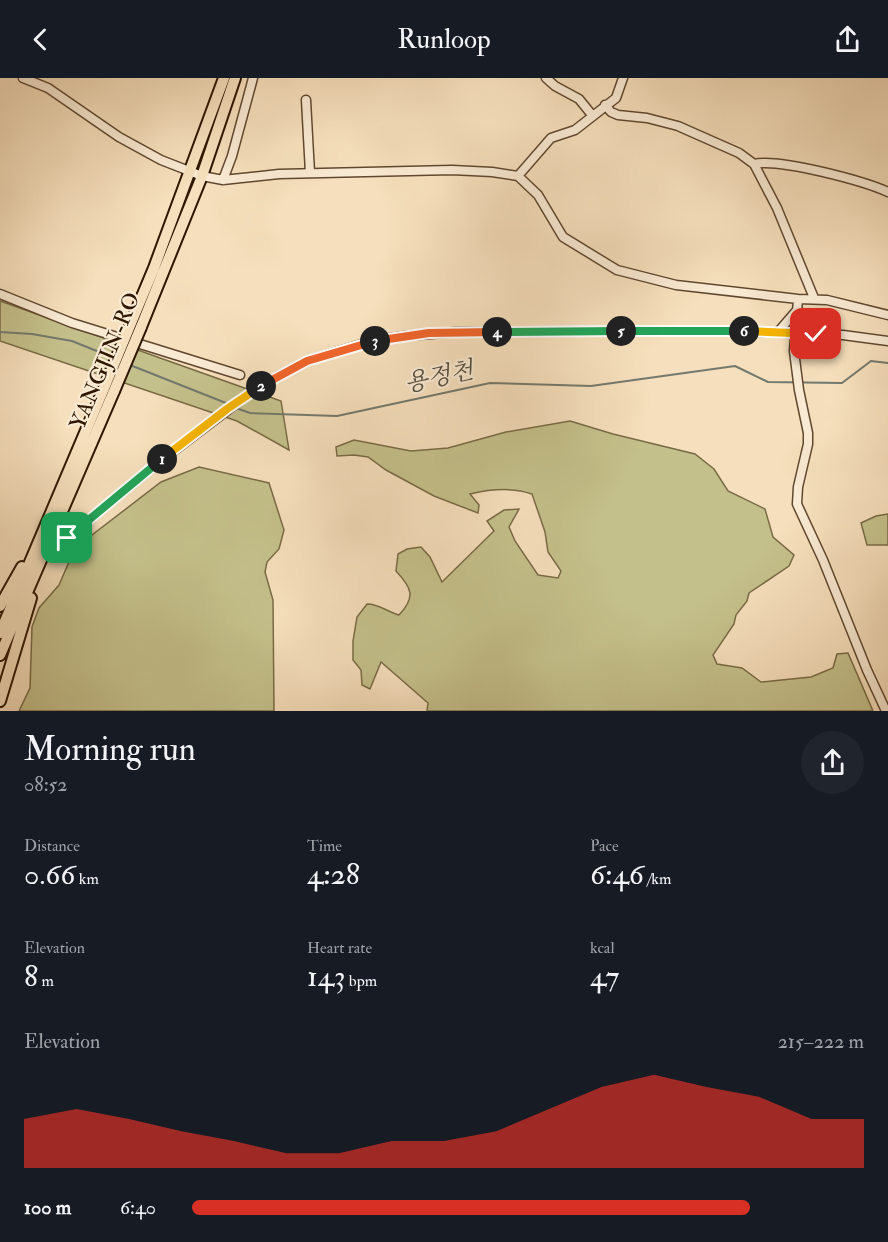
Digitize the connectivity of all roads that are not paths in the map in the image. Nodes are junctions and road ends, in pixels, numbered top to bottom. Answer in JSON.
{"nodes":[{"id":1,"x":22,"y":78,"type":"edge"},
{"id":2,"x":224,"y":78,"type":"edge"},
{"id":3,"x":235,"y":78,"type":"edge"},
{"id":4,"x":253,"y":78,"type":"edge"},
{"id":5,"x":546,"y":78,"type":"edge"},
{"id":6,"x":623,"y":78,"type":"edge"},
{"id":7,"x":306,"y":100,"type":"dead end"},
{"id":8,"x":605,"y":105,"type":"junction"},
{"id":9,"x":592,"y":115,"type":"junction"},
{"id":10,"x":754,"y":164,"type":"junction"},
{"id":11,"x":189,"y":171,"type":"junction"},
{"id":12,"x":310,"y":174,"type":"junction"},
{"id":13,"x":202,"y":176,"type":"junction"},
{"id":14,"x":518,"y":176,"type":"junction"},
{"id":15,"x":223,"y":180,"type":"junction"},
{"id":16,"x":888,"y":192,"type":"edge"},
{"id":17,"x":0,"y":294,"type":"edge"},
{"id":18,"x":814,"y":298,"type":"junction"},
{"id":19,"x":798,"y":299,"type":"junction"},
{"id":20,"x":797,"y":310,"type":"junction"},
{"id":21,"x":888,"y":315,"type":"edge"},
{"id":22,"x":136,"y":325,"type":"junction"},
{"id":23,"x":778,"y":332,"type":"junction"},
{"id":24,"x":795,"y":332,"type":"junction"},
{"id":25,"x":816,"y":334,"type":"junction"},
{"id":26,"x":888,"y":341,"type":"edge"},
{"id":27,"x":240,"y":375,"type":"dead end"},
{"id":28,"x":109,"y":390,"type":"junction"},
{"id":29,"x":59,"y":522,"type":"junction"},
{"id":30,"x":45,"y":528,"type":"junction"},
{"id":31,"x":67,"y":538,"type":"tunnel mouth"},
{"id":32,"x":0,"y":606,"type":"edge"},
{"id":33,"x":0,"y":633,"type":"edge"},
{"id":34,"x":0,"y":656,"type":"edge"},
{"id":35,"x":0,"y":701,"type":"edge"},
{"id":36,"x":886,"y":711,"type":"edge"}],
"edges":[{"from":1,"to":11,"type":"street"},
{"from":2,"to":11,"type":"main road","name":"YANGJIN-RO"},
{"from":3,"to":13,"type":"main road","name":"YANGJIN-RO"},
{"from":4,"to":15,"type":"street"},
{"from":5,"to":9,"type":"street"},
{"from":6,"to":8,"type":"street"},
{"from":7,"to":12,"type":"street"},
{"from":8,"to":9,"type":"street"},
{"from":8,"to":10,"type":"street"},
{"from":9,"to":14,"type":"street"},
{"from":10,"to":16,"type":"street"},
{"from":10,"to":18,"type":"street"},
{"from":11,"to":13,"type":"street"},
{"from":11,"to":22,"type":"main road","name":"YANGJIN-RO"},
{"from":12,"to":14,"type":"street"},
{"from":12,"to":15,"type":"street"},
{"from":13,"to":15,"type":"street"},
{"from":13,"to":22,"type":"main road","name":"YANGJIN-RO"},
{"from":14,"to":19,"type":"street"},
{"from":17,"to":27,"type":"street"},
{"from":18,"to":19,"type":"street"},
{"from":18,"to":21,"type":"street"},
{"from":19,"to":20,"type":"street"},
{"from":20,"to":23,"type":"street"},
{"from":20,"to":24,"type":"street"},
{"from":20,"to":25,"type":"street"},
{"from":22,"to":28,"type":"main road","name":"YANGJIN-RO","bridge":true},
{"from":23,"to":24,"type":"street"},
{"from":23,"to":31,"type":"street"},
{"from":24,"to":25,"type":"street"},
{"from":24,"to":36,"type":"street"},
{"from":25,"to":26,"type":"street"},
{"from":28,"to":29,"type":"main road","name":"YANGJIN-RO"},
{"from":28,"to":30,"type":"main road","name":"YANGJIN-RO"},
{"from":29,"to":34,"type":"main road","name":"YANGJIN-RO"},
{"from":29,"to":35,"type":"main road"},
{"from":30,"to":32,"type":"main road"},
{"from":30,"to":33,"type":"main road","name":"YANGJIN-RO"}]}
